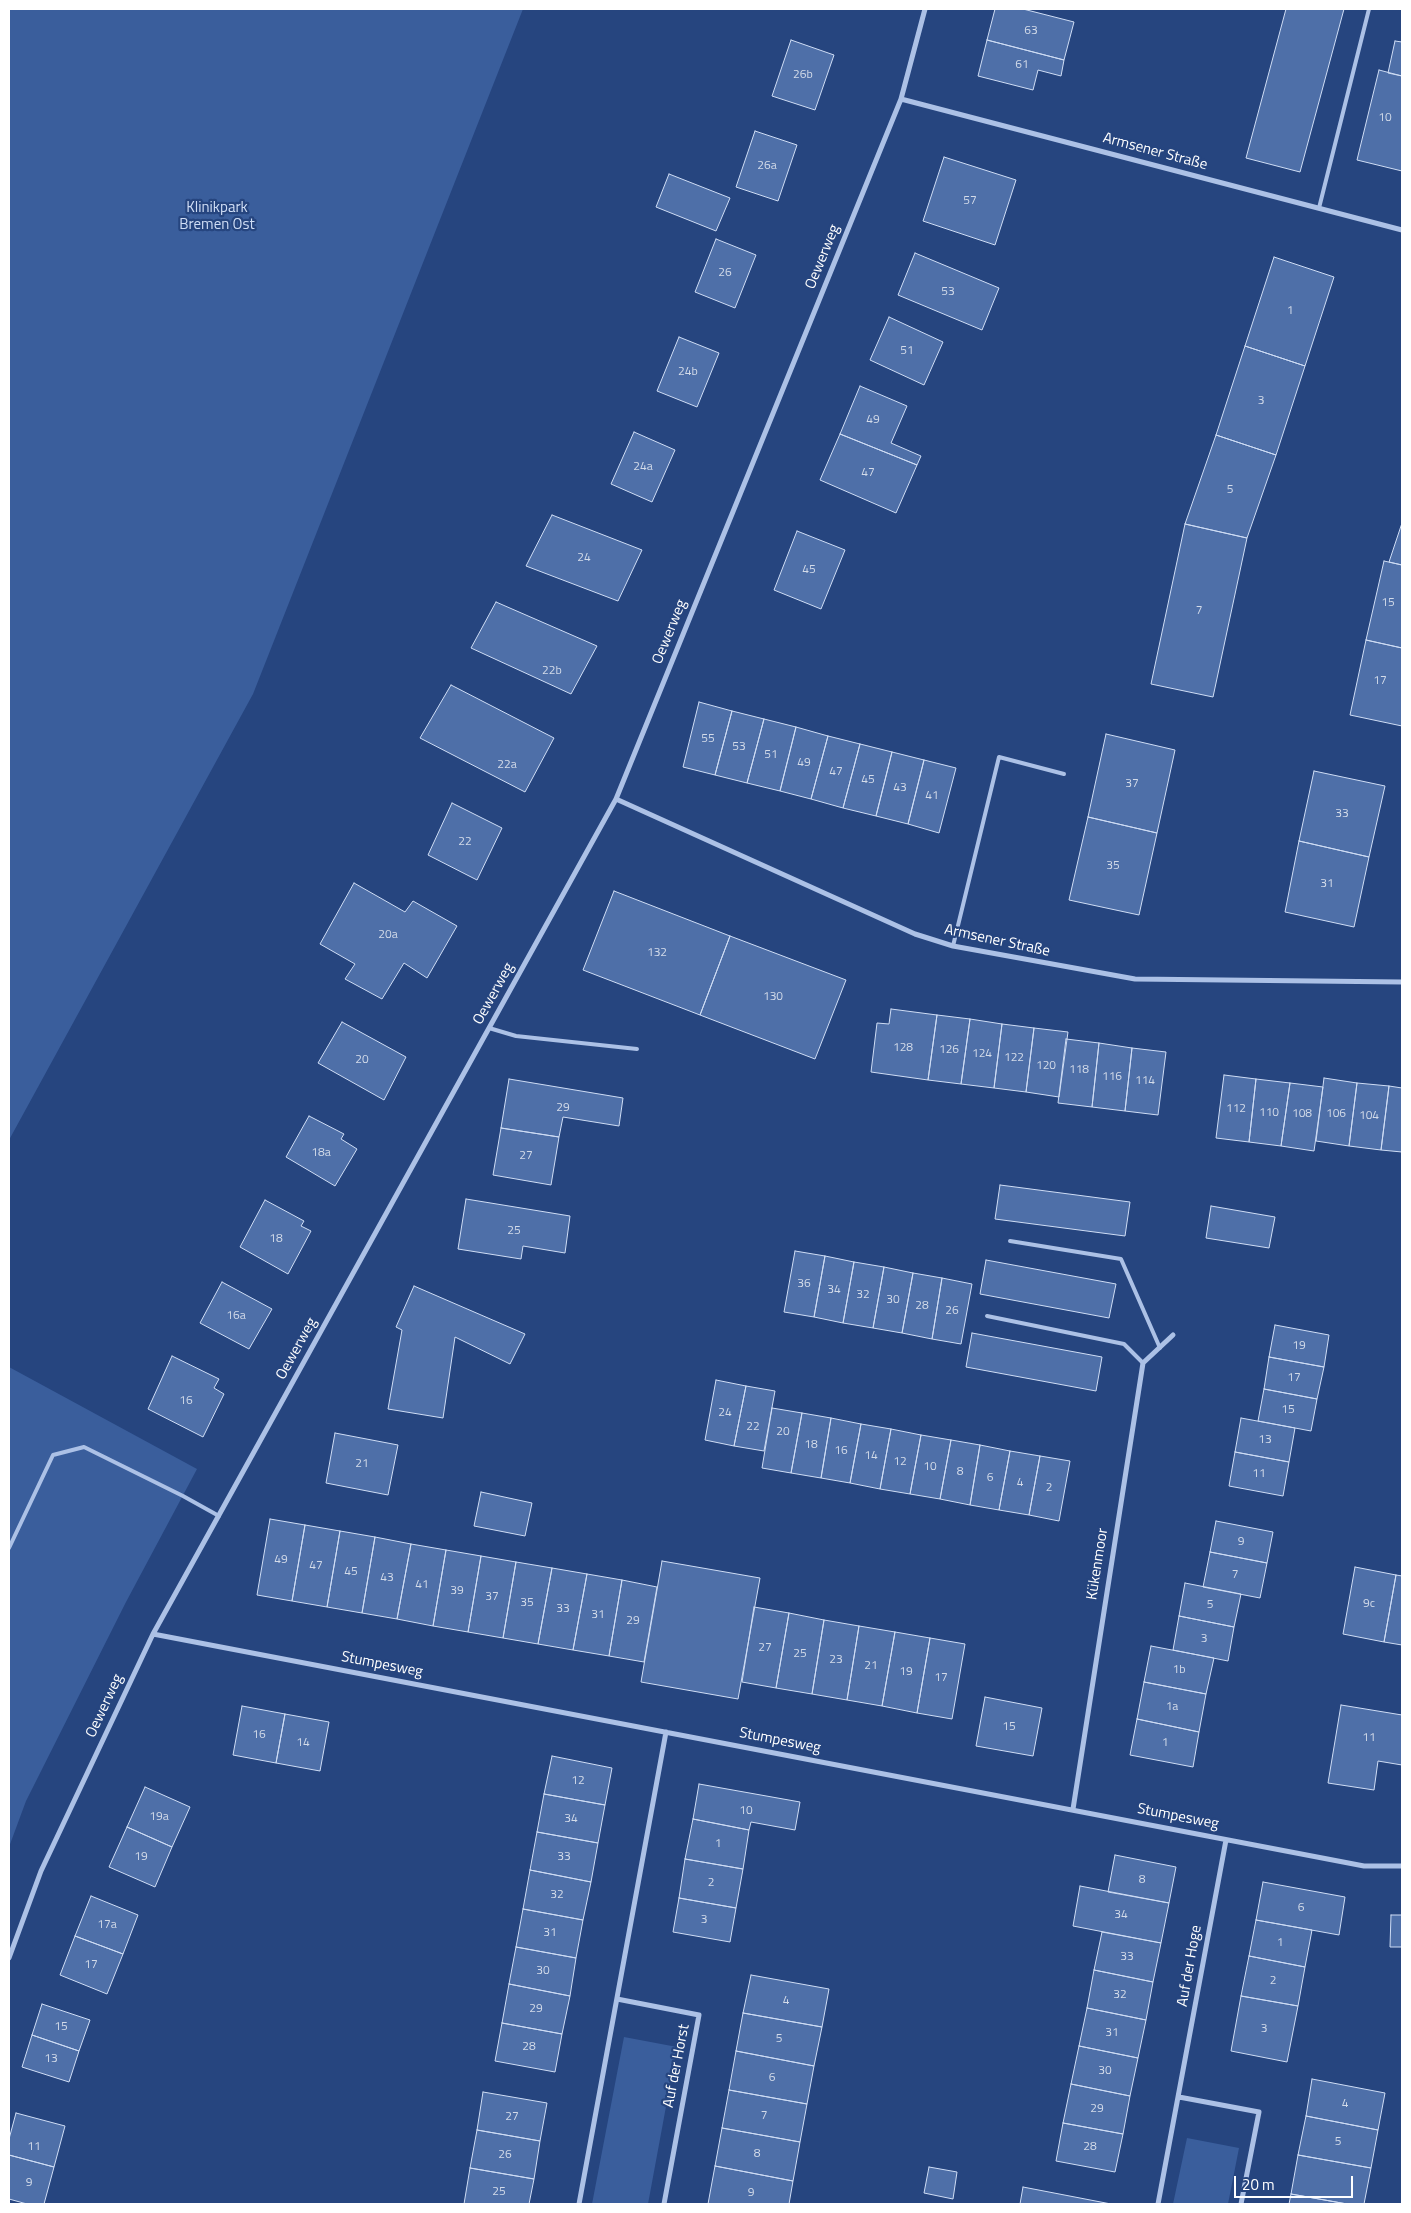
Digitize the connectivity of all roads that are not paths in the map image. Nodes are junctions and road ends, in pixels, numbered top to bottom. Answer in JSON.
{"nodes":[{"id":1,"x":925,"y":9,"type":"edge"},
{"id":2,"x":1369,"y":9,"type":"edge"},
{"id":3,"x":901,"y":98,"type":"junction"},
{"id":4,"x":1319,"y":208,"type":"junction"},
{"id":5,"x":1402,"y":230,"type":"edge"},
{"id":6,"x":1064,"y":774,"type":"dead end"},
{"id":7,"x":616,"y":799,"type":"junction"},
{"id":8,"x":953,"y":946,"type":"junction"},
{"id":9,"x":1402,"y":982,"type":"edge"},
{"id":10,"x":489,"y":1028,"type":"junction"},
{"id":11,"x":637,"y":1049,"type":"dead end"},
{"id":12,"x":1010,"y":1241,"type":"dead end"},
{"id":13,"x":987,"y":1316,"type":"dead end"},
{"id":14,"x":1173,"y":1336,"type":"dead end"},
{"id":15,"x":1160,"y":1348,"type":"junction"},
{"id":16,"x":1143,"y":1364,"type":"junction"},
{"id":17,"x":219,"y":1516,"type":"junction"},
{"id":18,"x":9,"y":1548,"type":"edge"},
{"id":19,"x":153,"y":1634,"type":"junction"},
{"id":20,"x":666,"y":1732,"type":"junction"},
{"id":21,"x":1072,"y":1809,"type":"junction"},
{"id":22,"x":1226,"y":1840,"type":"junction"},
{"id":23,"x":1402,"y":1866,"type":"edge"},
{"id":24,"x":9,"y":1958,"type":"edge"},
{"id":25,"x":617,"y":1999,"type":"junction"},
{"id":26,"x":1178,"y":2097,"type":"junction"},
{"id":27,"x":579,"y":2204,"type":"edge"},
{"id":28,"x":664,"y":2204,"type":"edge"},
{"id":29,"x":1158,"y":2204,"type":"edge"},
{"id":30,"x":1241,"y":2204,"type":"edge"}],
"edges":[{"from":1,"to":3,"type":"street","name":"Oewerweg"},
{"from":2,"to":4,"type":"lane"},
{"from":3,"to":4,"type":"street","name":"Armsener Straße"},
{"from":3,"to":7,"type":"street","name":"Oewerweg"},
{"from":4,"to":5,"type":"street","name":"Armsener Straße"},
{"from":6,"to":8,"type":"lane"},
{"from":7,"to":8,"type":"street","name":"Armsener Straße"},
{"from":7,"to":10,"type":"street","name":"Oewerweg"},
{"from":8,"to":9,"type":"street","name":"Armsener Straße"},
{"from":10,"to":11,"type":"lane"},
{"from":10,"to":17,"type":"street","name":"Oewerweg"},
{"from":12,"to":15,"type":"lane"},
{"from":13,"to":16,"type":"lane"},
{"from":14,"to":15,"type":"street"},
{"from":15,"to":16,"type":"street"},
{"from":16,"to":21,"type":"street","name":"Kükenmoor"},
{"from":17,"to":18,"type":"lane"},
{"from":17,"to":19,"type":"street","name":"Oewerweg"},
{"from":19,"to":20,"type":"street","name":"Stumpesweg"},
{"from":19,"to":24,"type":"street","name":"Oewerweg"},
{"from":20,"to":21,"type":"street","name":"Stumpesweg"},
{"from":20,"to":25,"type":"street"},
{"from":21,"to":22,"type":"street","name":"Stumpesweg"},
{"from":22,"to":23,"type":"street","name":"Stumpesweg"},
{"from":22,"to":26,"type":"street","name":"Auf der Hoge"},
{"from":25,"to":27,"type":"street"},
{"from":25,"to":28,"type":"street","name":"Auf der Horst"},
{"from":26,"to":29,"type":"street","name":"Auf der Hoge"},
{"from":26,"to":30,"type":"street"}]}
